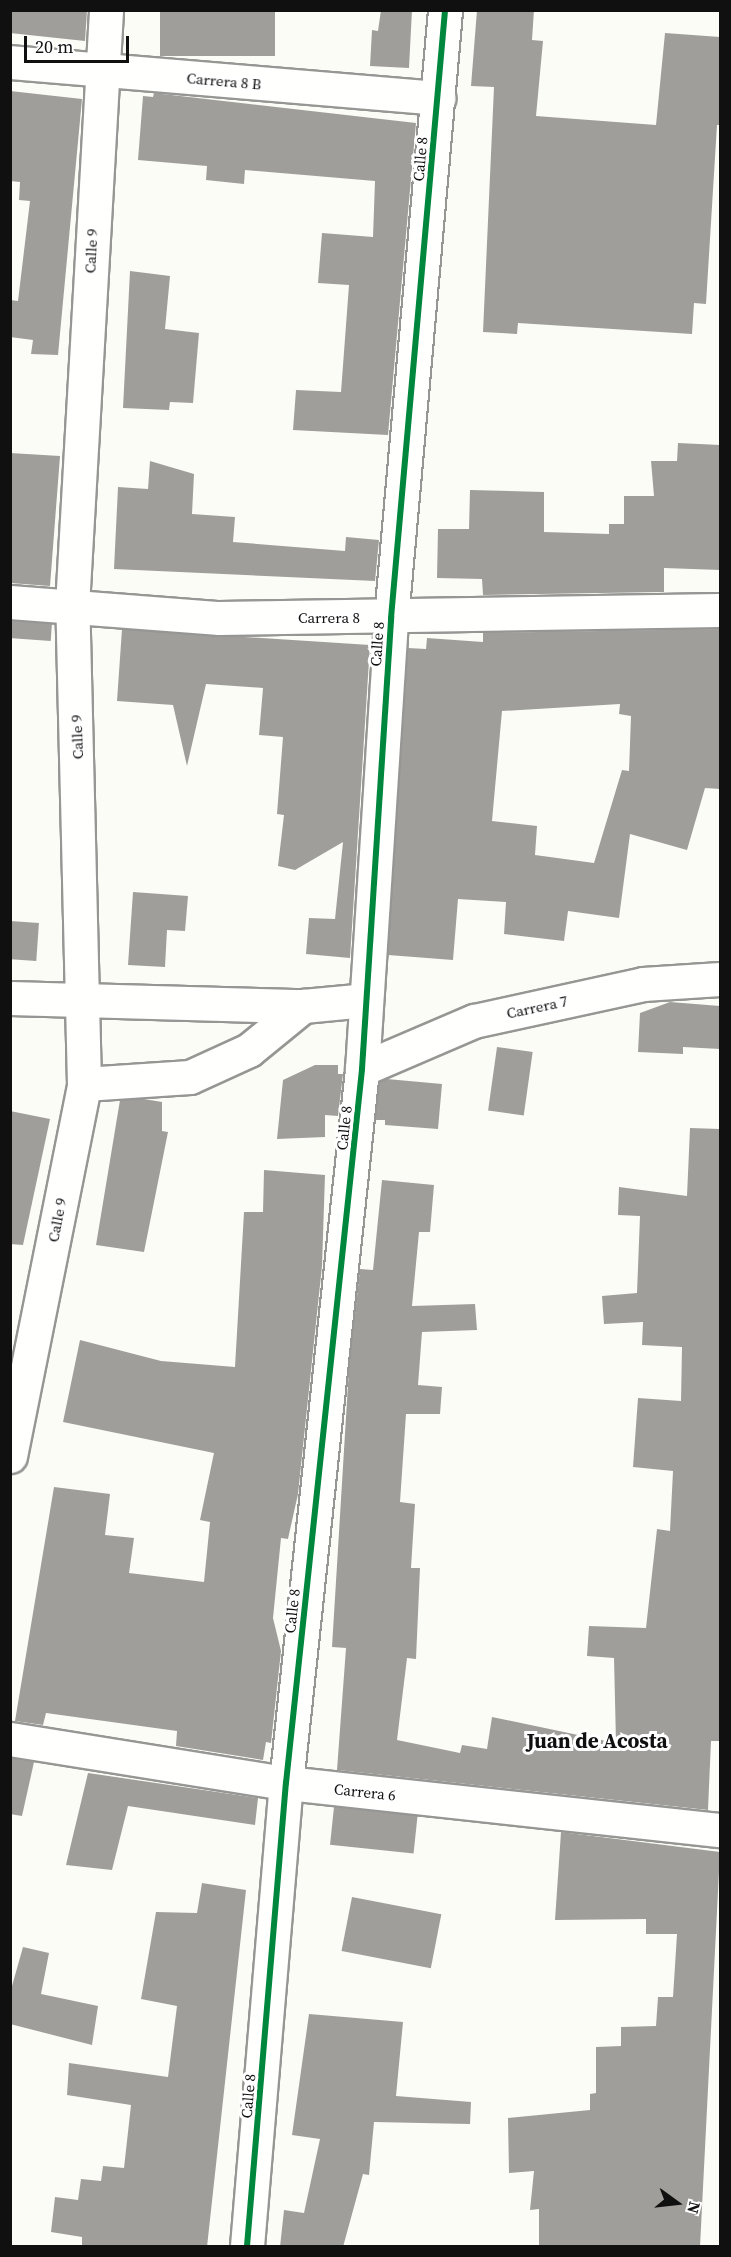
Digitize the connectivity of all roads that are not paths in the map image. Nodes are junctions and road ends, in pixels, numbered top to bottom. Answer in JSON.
{"nodes":[{"id":1,"x":106,"y":10,"type":"edge"},
{"id":2,"x":445,"y":10,"type":"edge"},
{"id":3,"x":10,"y":62,"type":"edge"},
{"id":4,"x":101,"y":71,"type":"junction"},
{"id":5,"x":438,"y":98,"type":"junction"},
{"id":6,"x":10,"y":602,"type":"edge"},
{"id":7,"x":72,"y":606,"type":"junction"},
{"id":8,"x":720,"y":610,"type":"edge"},
{"id":9,"x":391,"y":618,"type":"junction"},
{"id":10,"x":720,"y":979,"type":"edge"},
{"id":11,"x":10,"y":998,"type":"edge"},
{"id":12,"x":365,"y":1000,"type":"junction"},
{"id":13,"x":80,"y":1001,"type":"junction"},
{"id":14,"x":303,"y":1006,"type":"junction"},
{"id":15,"x":362,"y":1069,"type":"junction"},
{"id":16,"x":84,"y":1084,"type":"junction"},
{"id":17,"x":10,"y":1456,"type":"edge"},
{"id":18,"x":10,"y":1739,"type":"edge"},
{"id":19,"x":286,"y":1784,"type":"junction"},
{"id":20,"x":720,"y":1830,"type":"edge"},
{"id":21,"x":247,"y":2247,"type":"edge"}],
"edges":[{"from":1,"to":4,"type":"street","name":"Calle 9"},
{"from":2,"to":5,"type":"street","name":"Calle 8"},
{"from":3,"to":4,"type":"street","name":"Carrera 8 B"},
{"from":4,"to":5,"type":"street","name":"Carrera 8 B"},
{"from":4,"to":7,"type":"street","name":"Calle 9"},
{"from":5,"to":9,"type":"street","name":"Calle 8"},
{"from":6,"to":7,"type":"street","name":"Carrera 8"},
{"from":7,"to":9,"type":"street","name":"Carrera 8"},
{"from":7,"to":13,"type":"street","name":"Calle 9"},
{"from":8,"to":9,"type":"street","name":"Carrera 8"},
{"from":9,"to":12,"type":"street","name":"Calle 8"},
{"from":10,"to":15,"type":"street","name":"Carrera 7"},
{"from":11,"to":13,"type":"street"},
{"from":12,"to":14,"type":"street"},
{"from":12,"to":15,"type":"street","name":"Calle 8"},
{"from":13,"to":14,"type":"street"},
{"from":13,"to":16,"type":"street","name":"Calle 9"},
{"from":14,"to":16,"type":"street"},
{"from":15,"to":19,"type":"street","name":"Calle 8"},
{"from":16,"to":17,"type":"street","name":"Calle 9"},
{"from":18,"to":19,"type":"street","name":"Carrera 6"},
{"from":19,"to":20,"type":"street","name":"Carrera 6"},
{"from":19,"to":21,"type":"street","name":"Calle 8"}]}
